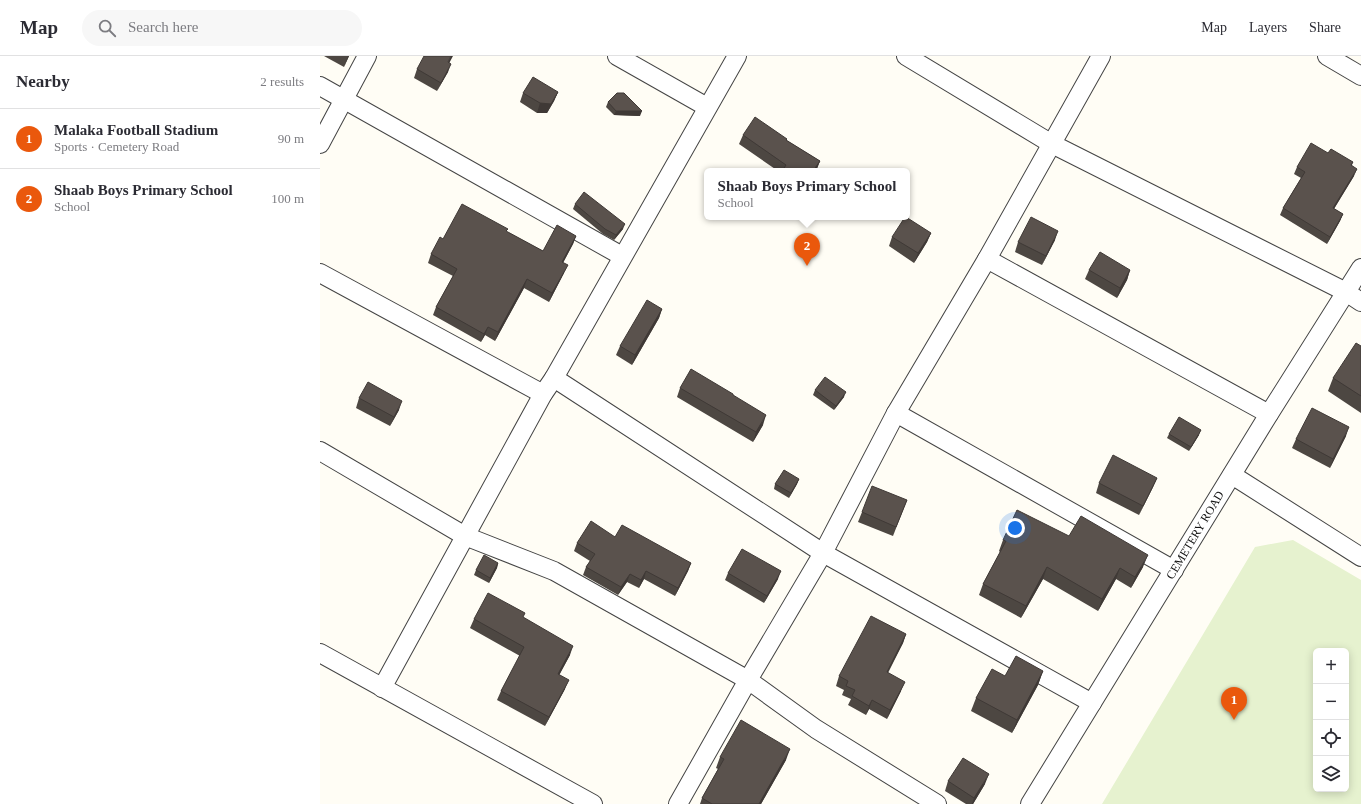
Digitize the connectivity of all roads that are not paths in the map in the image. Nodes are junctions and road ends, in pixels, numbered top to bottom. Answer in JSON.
{"nodes":[{"id":1,"x":366,"y":56,"type":"edge"},
{"id":2,"x":617,"y":56,"type":"edge"},
{"id":3,"x":737,"y":56,"type":"edge"},
{"id":4,"x":906,"y":56,"type":"edge"},
{"id":5,"x":1101,"y":56,"type":"edge"},
{"id":6,"x":1327,"y":56,"type":"edge"},
{"id":7,"x":1361,"y":76,"type":"edge"},
{"id":8,"x":320,"y":86,"type":"edge"},
{"id":9,"x":344,"y":99,"type":"junction"},
{"id":10,"x":707,"y":107,"type":"junction"},
{"id":11,"x":320,"y":144,"type":"edge"},
{"id":12,"x":1052,"y":144,"type":"junction"},
{"id":13,"x":622,"y":256,"type":"junction"},
{"id":14,"x":987,"y":259,"type":"junction"},
{"id":15,"x":1361,"y":268,"type":"edge"},
{"id":16,"x":320,"y":273,"type":"edge"},
{"id":17,"x":1346,"y":292,"type":"junction"},
{"id":18,"x":1361,"y":302,"type":"edge"},
{"id":19,"x":554,"y":378,"type":"junction"},
{"id":20,"x":543,"y":394,"type":"junction"},
{"id":21,"x":896,"y":413,"type":"junction"},
{"id":22,"x":1269,"y":414,"type":"junction"},
{"id":23,"x":320,"y":450,"type":"edge"},
{"id":24,"x":1232,"y":475,"type":"junction"},
{"id":25,"x":465,"y":536,"type":"junction"},
{"id":26,"x":823,"y":553,"type":"junction"},
{"id":27,"x":1361,"y":557,"type":"edge"},
{"id":28,"x":1174,"y":570,"type":"junction"},
{"id":29,"x":320,"y":653,"type":"edge"},
{"id":30,"x":748,"y":680,"type":"junction"},
{"id":31,"x":382,"y":688,"type":"junction"},
{"id":32,"x":1092,"y":703,"type":"junction"},
{"id":33,"x":593,"y":804,"type":"edge"},
{"id":34,"x":678,"y":804,"type":"edge"},
{"id":35,"x":937,"y":804,"type":"edge"},
{"id":36,"x":1030,"y":804,"type":"edge"}],
"edges":[{"from":1,"to":9,"type":"street"},
{"from":2,"to":10,"type":"street"},
{"from":3,"to":10,"type":"street"},
{"from":4,"to":12,"type":"street"},
{"from":5,"to":12,"type":"street"},
{"from":6,"to":7,"type":"street"},
{"from":8,"to":9,"type":"street"},
{"from":9,"to":11,"type":"street"},
{"from":9,"to":13,"type":"street"},
{"from":10,"to":13,"type":"street"},
{"from":12,"to":14,"type":"street"},
{"from":12,"to":17,"type":"street"},
{"from":13,"to":19,"type":"street"},
{"from":14,"to":21,"type":"street"},
{"from":14,"to":22,"type":"street"},
{"from":15,"to":17,"type":"street","name":"CEMETERY ROAD"},
{"from":16,"to":20,"type":"street"},
{"from":17,"to":18,"type":"street"},
{"from":17,"to":22,"type":"street","name":"CEMETERY ROAD"},
{"from":19,"to":20,"type":"street"},
{"from":19,"to":26,"type":"street"},
{"from":20,"to":25,"type":"street"},
{"from":21,"to":26,"type":"street"},
{"from":21,"to":28,"type":"street"},
{"from":22,"to":24,"type":"street","name":"CEMETERY ROAD"},
{"from":23,"to":25,"type":"street"},
{"from":24,"to":27,"type":"street"},
{"from":24,"to":28,"type":"street","name":"CEMETERY ROAD"},
{"from":25,"to":30,"type":"street"},
{"from":25,"to":31,"type":"street"},
{"from":26,"to":30,"type":"street"},
{"from":26,"to":32,"type":"street"},
{"from":28,"to":32,"type":"street","name":"CEMETERY ROAD"},
{"from":29,"to":31,"type":"street"},
{"from":30,"to":34,"type":"street"},
{"from":30,"to":35,"type":"street"},
{"from":31,"to":33,"type":"street"},
{"from":32,"to":36,"type":"street","name":"CEMETERY ROAD"}]}
